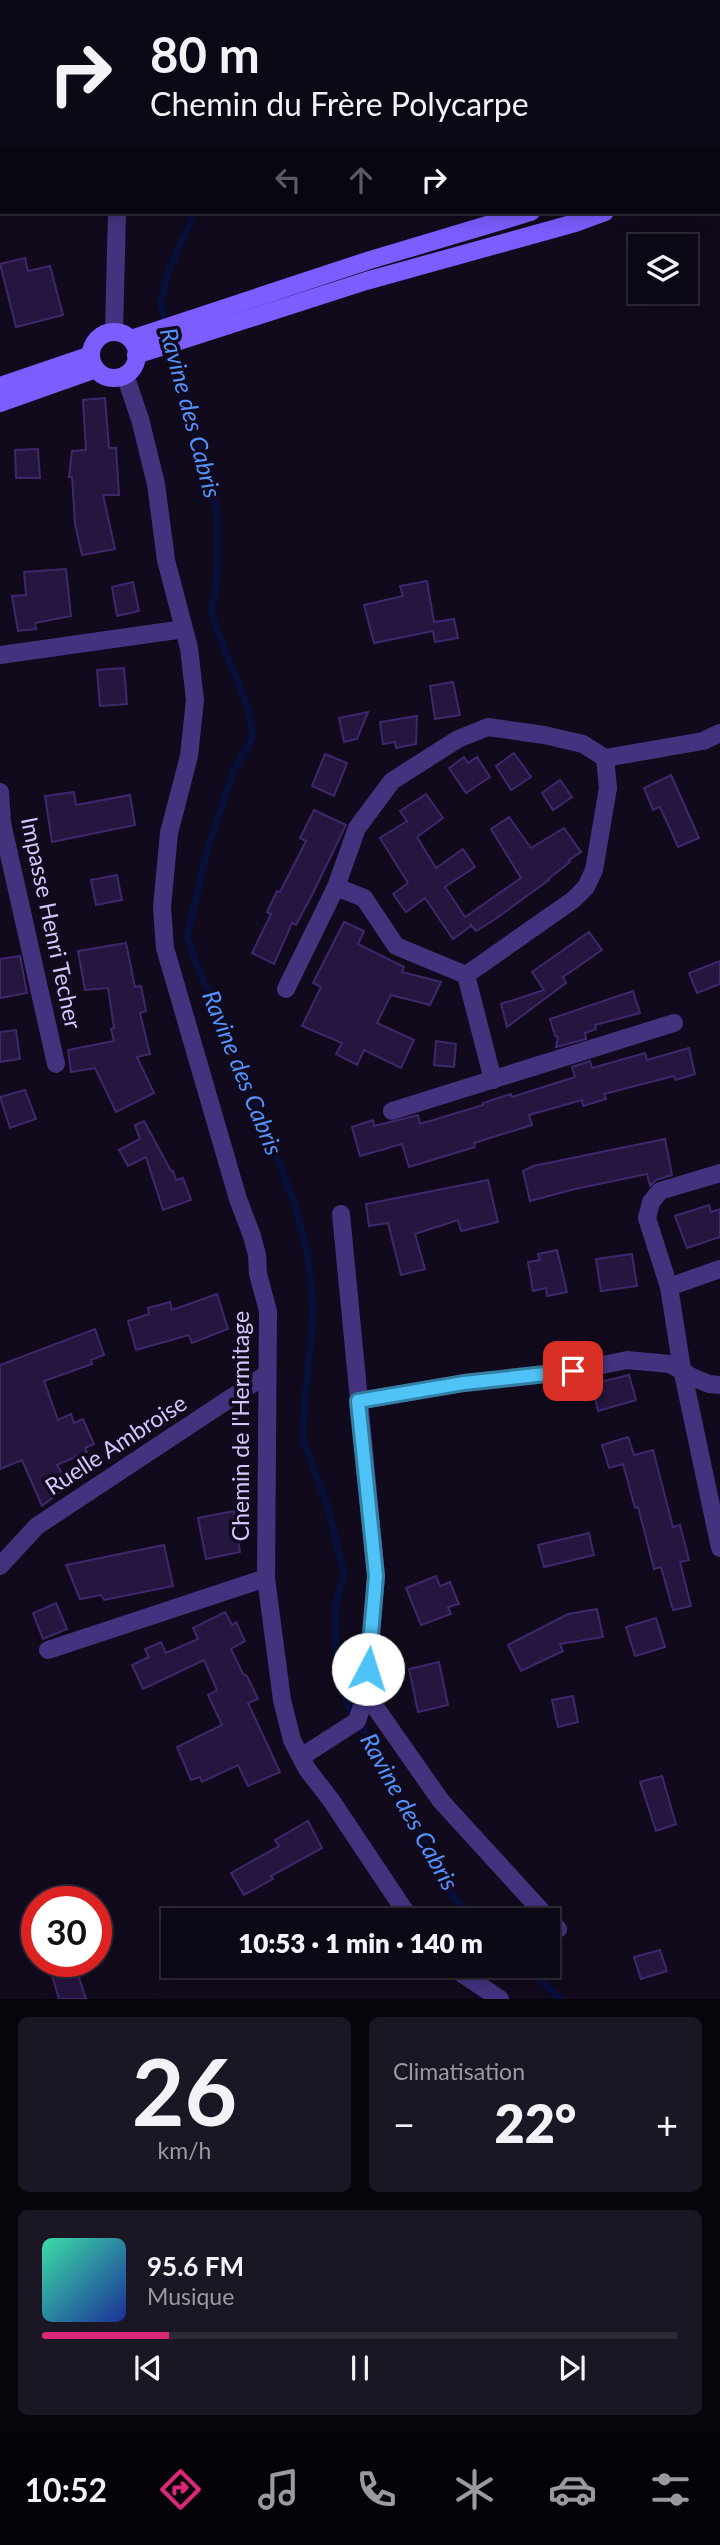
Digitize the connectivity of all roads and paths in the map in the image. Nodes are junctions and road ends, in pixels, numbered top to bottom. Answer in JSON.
{"nodes":[{"id":1,"x":117,"y":214,"type":"edge"},
{"id":2,"x":523,"y":214,"type":"edge"},
{"id":3,"x":600,"y":214,"type":"edge"},
{"id":4,"x":214,"y":320,"type":"junction"},
{"id":5,"x":135,"y":342,"type":"junction"},
{"id":6,"x":94,"y":362,"type":"junction"},
{"id":7,"x":125,"y":375,"type":"junction"},
{"id":8,"x":0,"y":386,"type":"edge"},
{"id":9,"x":0,"y":403,"type":"edge"},
{"id":10,"x":184,"y":629,"type":"junction"},
{"id":11,"x":0,"y":655,"type":"edge"},
{"id":12,"x":720,"y":733,"type":"edge"},
{"id":13,"x":605,"y":758,"type":"junction"},
{"id":14,"x":0,"y":792,"type":"edge"},
{"id":15,"x":336,"y":887,"type":"junction"},
{"id":16,"x":466,"y":975,"type":"junction"},
{"id":17,"x":286,"y":989,"type":"dead end"},
{"id":18,"x":674,"y":1023,"type":"dead end"},
{"id":19,"x":56,"y":1064,"type":"dead end"},
{"id":20,"x":493,"y":1080,"type":"junction"},
{"id":21,"x":392,"y":1111,"type":"dead end"},
{"id":22,"x":720,"y":1173,"type":"edge"},
{"id":23,"x":341,"y":1214,"type":"dead end"},
{"id":24,"x":720,"y":1269,"type":"edge"},
{"id":25,"x":669,"y":1287,"type":"junction"},
{"id":26,"x":682,"y":1369,"type":"junction"},
{"id":27,"x":267,"y":1374,"type":"junction"},
{"id":28,"x":720,"y":1385,"type":"edge"},
{"id":29,"x":358,"y":1401,"type":"junction"},
{"id":30,"x":720,"y":1548,"type":"edge"},
{"id":31,"x":0,"y":1566,"type":"edge"},
{"id":32,"x":266,"y":1578,"type":"junction"},
{"id":33,"x":48,"y":1650,"type":"dead end"},
{"id":34,"x":366,"y":1695,"type":"junction"},
{"id":35,"x":301,"y":1757,"type":"junction"},
{"id":36,"x":403,"y":1908,"type":"edge"},
{"id":37,"x":539,"y":1908,"type":"edge"},
{"id":38,"x":468,"y":1978,"type":"edge"},
{"id":39,"x":500,"y":1999,"type":"edge"}],
"edges":[{"from":1,"to":5,"type":"street"},
{"from":2,"to":4,"type":"main road"},
{"from":3,"to":4,"type":"main road"},
{"from":4,"to":5,"type":"main road"},
{"from":5,"to":6,"type":"main road"},
{"from":5,"to":7,"type":"main road"},
{"from":6,"to":7,"type":"main road"},
{"from":6,"to":8,"type":"main road"},
{"from":6,"to":9,"type":"main road"},
{"from":7,"to":10,"type":"street","name":"Chemin de l'Hermitage"},
{"from":10,"to":11,"type":"street"},
{"from":10,"to":27,"type":"street","name":"Chemin de l'Hermitage"},
{"from":12,"to":13,"type":"street"},
{"from":13,"to":15,"type":"street"},
{"from":13,"to":16,"type":"street"},
{"from":14,"to":19,"type":"street","name":"Impasse Henri Techer"},
{"from":15,"to":16,"type":"street"},
{"from":15,"to":17,"type":"street"},
{"from":16,"to":20,"type":"street"},
{"from":18,"to":20,"type":"street"},
{"from":20,"to":21,"type":"street"},
{"from":22,"to":25,"type":"street"},
{"from":23,"to":29,"type":"street"},
{"from":24,"to":25,"type":"street"},
{"from":25,"to":26,"type":"street"},
{"from":26,"to":28,"type":"street"},
{"from":26,"to":29,"type":"street"},
{"from":26,"to":30,"type":"street"},
{"from":27,"to":31,"type":"street","name":"Ruelle Ambroise"},
{"from":27,"to":32,"type":"street","name":"Chemin de l'Hermitage"},
{"from":29,"to":34,"type":"street"},
{"from":32,"to":33,"type":"street"},
{"from":32,"to":35,"type":"street","name":"Chemin de l'Hermitage"},
{"from":34,"to":35,"type":"street"},
{"from":34,"to":37,"type":"street"},
{"from":35,"to":36,"type":"street","name":"Chemin de l'Hermitage"},
{"from":38,"to":39,"type":"street"}]}
